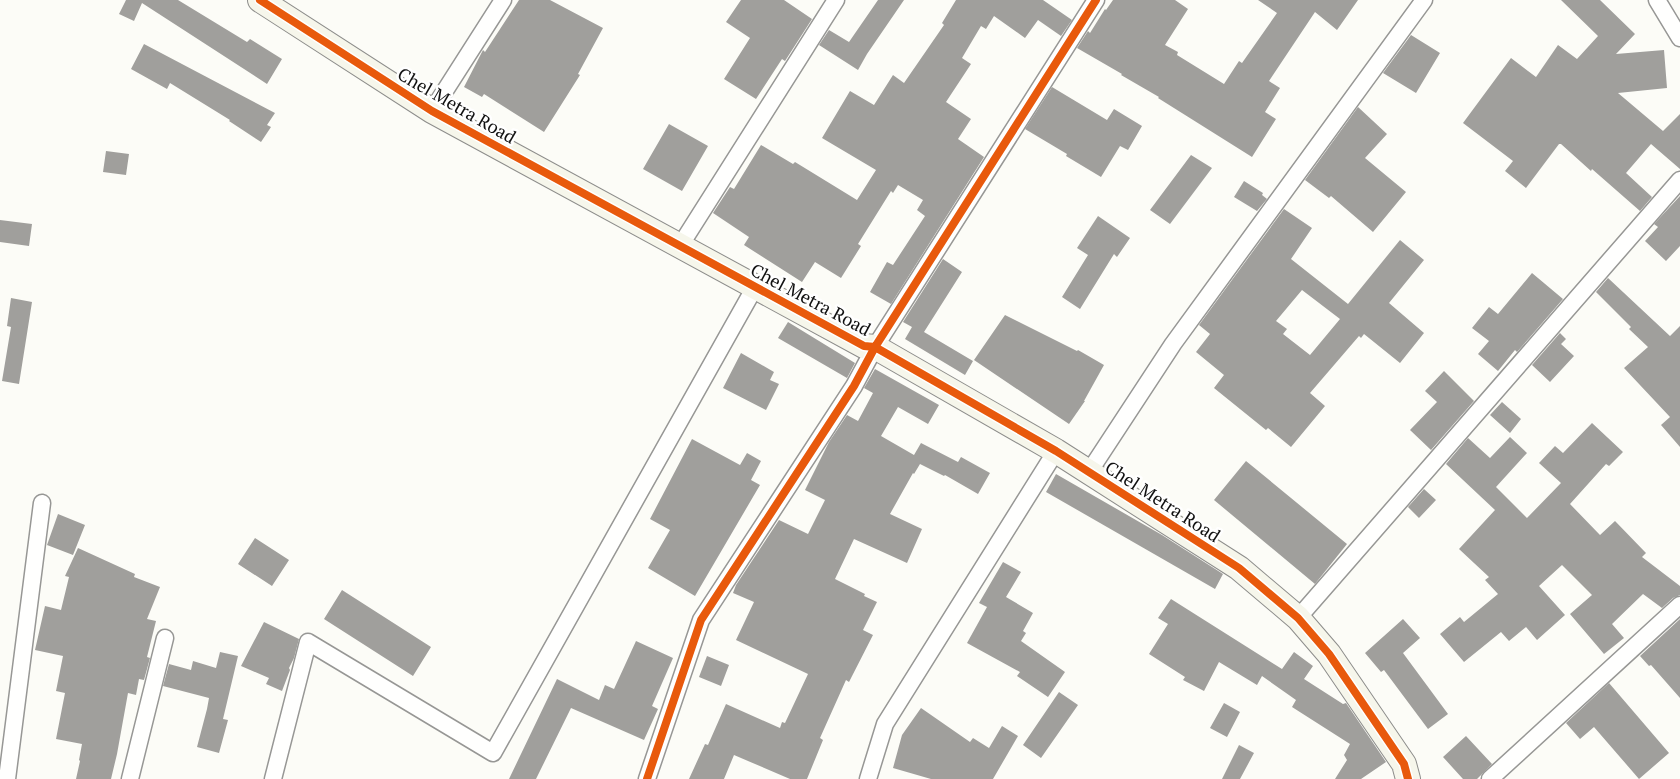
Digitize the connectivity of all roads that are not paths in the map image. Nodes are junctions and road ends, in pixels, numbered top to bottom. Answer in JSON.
{"nodes":[{"id":1,"x":260,"y":0,"type":"edge"},
{"id":2,"x":503,"y":0,"type":"edge"},
{"id":3,"x":836,"y":0,"type":"edge"},
{"id":4,"x":1096,"y":0,"type":"edge"},
{"id":5,"x":1424,"y":0,"type":"edge"},
{"id":6,"x":1657,"y":0,"type":"edge"},
{"id":7,"x":1680,"y":38,"type":"edge"},
{"id":8,"x":432,"y":111,"type":"junction"},
{"id":9,"x":1680,"y":180,"type":"edge"},
{"id":10,"x":680,"y":246,"type":"junction"},
{"id":11,"x":755,"y":287,"type":"junction"},
{"id":12,"x":875,"y":347,"type":"junction"},
{"id":13,"x":1056,"y":451,"type":"junction"},
{"id":14,"x":1089,"y":472,"type":"junction"},
{"id":15,"x":42,"y":503,"type":"dead end"},
{"id":16,"x":1680,"y":605,"type":"edge"},
{"id":17,"x":1298,"y":618,"type":"junction"},
{"id":18,"x":165,"y":638,"type":"dead end"},
{"id":19,"x":7,"y":779,"type":"edge"},
{"id":20,"x":130,"y":779,"type":"edge"},
{"id":21,"x":273,"y":779,"type":"edge"},
{"id":22,"x":647,"y":779,"type":"edge"},
{"id":23,"x":868,"y":779,"type":"edge"},
{"id":24,"x":1408,"y":779,"type":"edge"},
{"id":25,"x":1490,"y":779,"type":"edge"}],
"edges":[{"from":1,"to":8,"type":"street","name":"Chel Metra Road"},
{"from":2,"to":8,"type":"street"},
{"from":3,"to":10,"type":"street"},
{"from":4,"to":12,"type":"street"},
{"from":5,"to":14,"type":"street"},
{"from":6,"to":7,"type":"street"},
{"from":8,"to":10,"type":"street","name":"Chel Metra Road"},
{"from":9,"to":17,"type":"street"},
{"from":10,"to":11,"type":"street","name":"Chel Metra Road"},
{"from":11,"to":12,"type":"street","name":"Chel Metra Road"},
{"from":11,"to":21,"type":"street"},
{"from":12,"to":13,"type":"street","name":"Chel Metra Road"},
{"from":12,"to":22,"type":"street"},
{"from":13,"to":14,"type":"street","name":"Chel Metra Road"},
{"from":13,"to":23,"type":"street"},
{"from":14,"to":17,"type":"street","name":"Chel Metra Road"},
{"from":15,"to":19,"type":"street"},
{"from":16,"to":25,"type":"street"},
{"from":17,"to":24,"type":"street","name":"Chel Metra Road"},
{"from":18,"to":20,"type":"street"}]}
